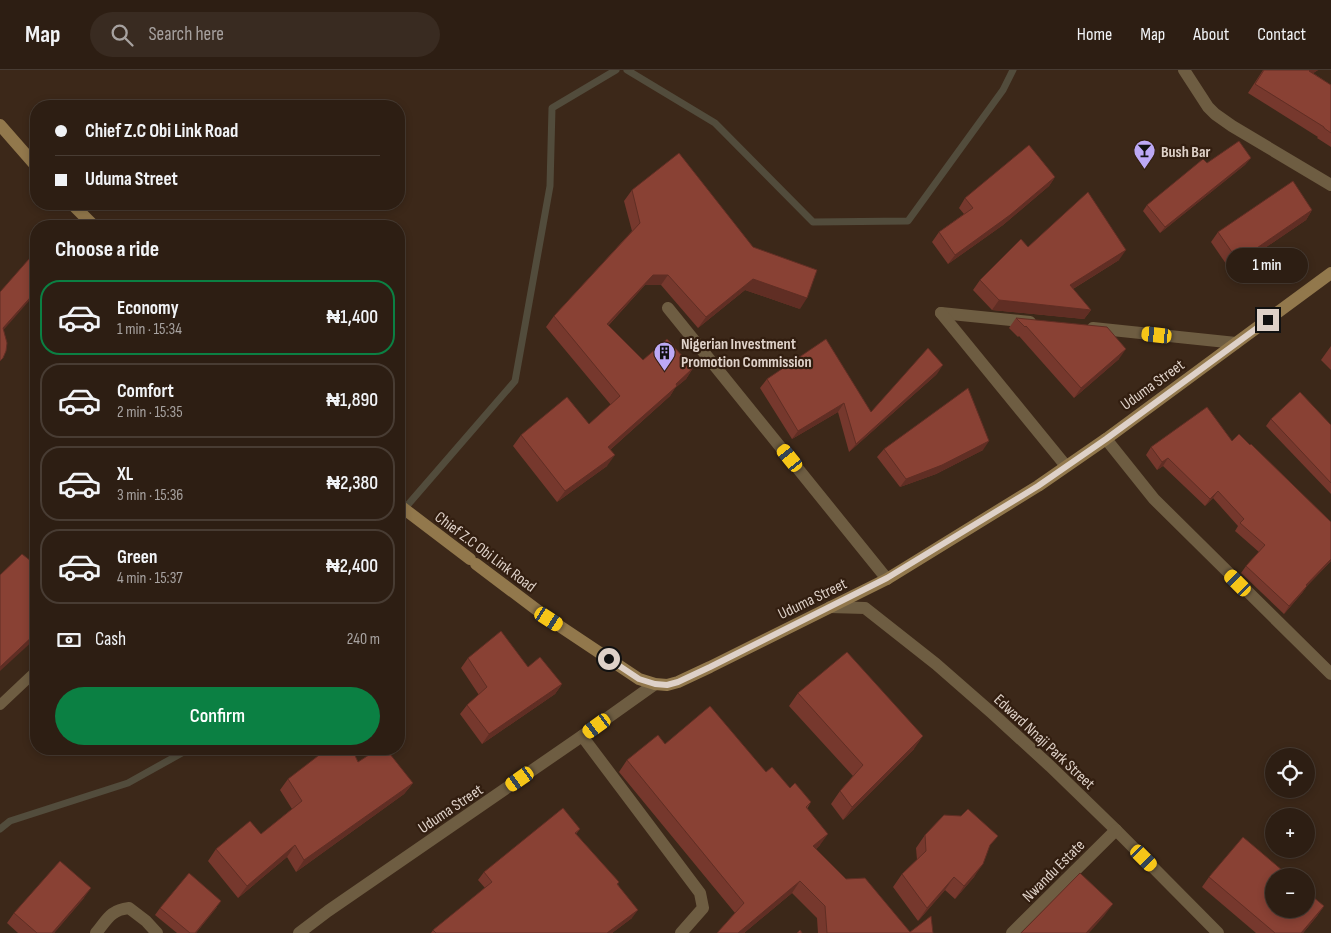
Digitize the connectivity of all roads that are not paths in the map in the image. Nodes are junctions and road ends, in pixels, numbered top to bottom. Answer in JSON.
{"nodes":[{"id":1,"x":1184,"y":70,"type":"edge"},
{"id":2,"x":0,"y":125,"type":"edge"},
{"id":3,"x":30,"y":159,"type":"edge"},
{"id":4,"x":1331,"y":185,"type":"edge"},
{"id":5,"x":78,"y":210,"type":"edge"},
{"id":6,"x":88,"y":220,"type":"edge"},
{"id":7,"x":1331,"y":273,"type":"edge"},
{"id":8,"x":668,"y":308,"type":"dead end"},
{"id":9,"x":1039,"y":323,"type":"edge"},
{"id":10,"x":1078,"y":327,"type":"edge"},
{"id":11,"x":1236,"y":343,"type":"junction"},
{"id":12,"x":1106,"y":439,"type":"junction"},
{"id":13,"x":1066,"y":466,"type":"junction"},
{"id":14,"x":405,"y":510,"type":"edge"},
{"id":15,"x":887,"y":578,"type":"junction"},
{"id":16,"x":830,"y":607,"type":"junction"},
{"id":17,"x":1331,"y":674,"type":"edge"},
{"id":18,"x":30,"y":676,"type":"edge"},
{"id":19,"x":655,"y":684,"type":"junction"},
{"id":20,"x":0,"y":705,"type":"edge"},
{"id":21,"x":582,"y":736,"type":"junction"},
{"id":22,"x":1116,"y":830,"type":"junction"},
{"id":23,"x":96,"y":933,"type":"edge"},
{"id":24,"x":157,"y":933,"type":"edge"},
{"id":25,"x":299,"y":933,"type":"edge"},
{"id":26,"x":681,"y":933,"type":"edge"},
{"id":27,"x":1012,"y":933,"type":"edge"},
{"id":28,"x":1218,"y":933,"type":"edge"}],
"edges":[{"from":1,"to":4,"type":"street"},
{"from":2,"to":3,"type":"street"},
{"from":5,"to":6,"type":"street"},
{"from":7,"to":11,"type":"street","name":"Uduma Street"},
{"from":8,"to":15,"type":"street"},
{"from":9,"to":13,"type":"street"},
{"from":10,"to":11,"type":"street"},
{"from":11,"to":12,"type":"street","name":"Uduma Street"},
{"from":12,"to":13,"type":"street","name":"Uduma Street"},
{"from":12,"to":17,"type":"street"},
{"from":13,"to":15,"type":"street","name":"Uduma Street"},
{"from":14,"to":19,"type":"street","name":"Chief Z.C Obi Link Road"},
{"from":15,"to":16,"type":"street","name":"Uduma Street"},
{"from":16,"to":19,"type":"street","name":"Uduma Street"},
{"from":16,"to":22,"type":"street","name":"Edward Nnaji Park Street"},
{"from":18,"to":20,"type":"lane"},
{"from":19,"to":21,"type":"street","name":"Uduma Street"},
{"from":21,"to":25,"type":"street","name":"Uduma Street"},
{"from":21,"to":26,"type":"street"},
{"from":22,"to":27,"type":"street","name":"Nwandu Estate"},
{"from":22,"to":28,"type":"street","name":"Edward Nnaji Park Street"},
{"from":23,"to":24,"type":"street"}]}
